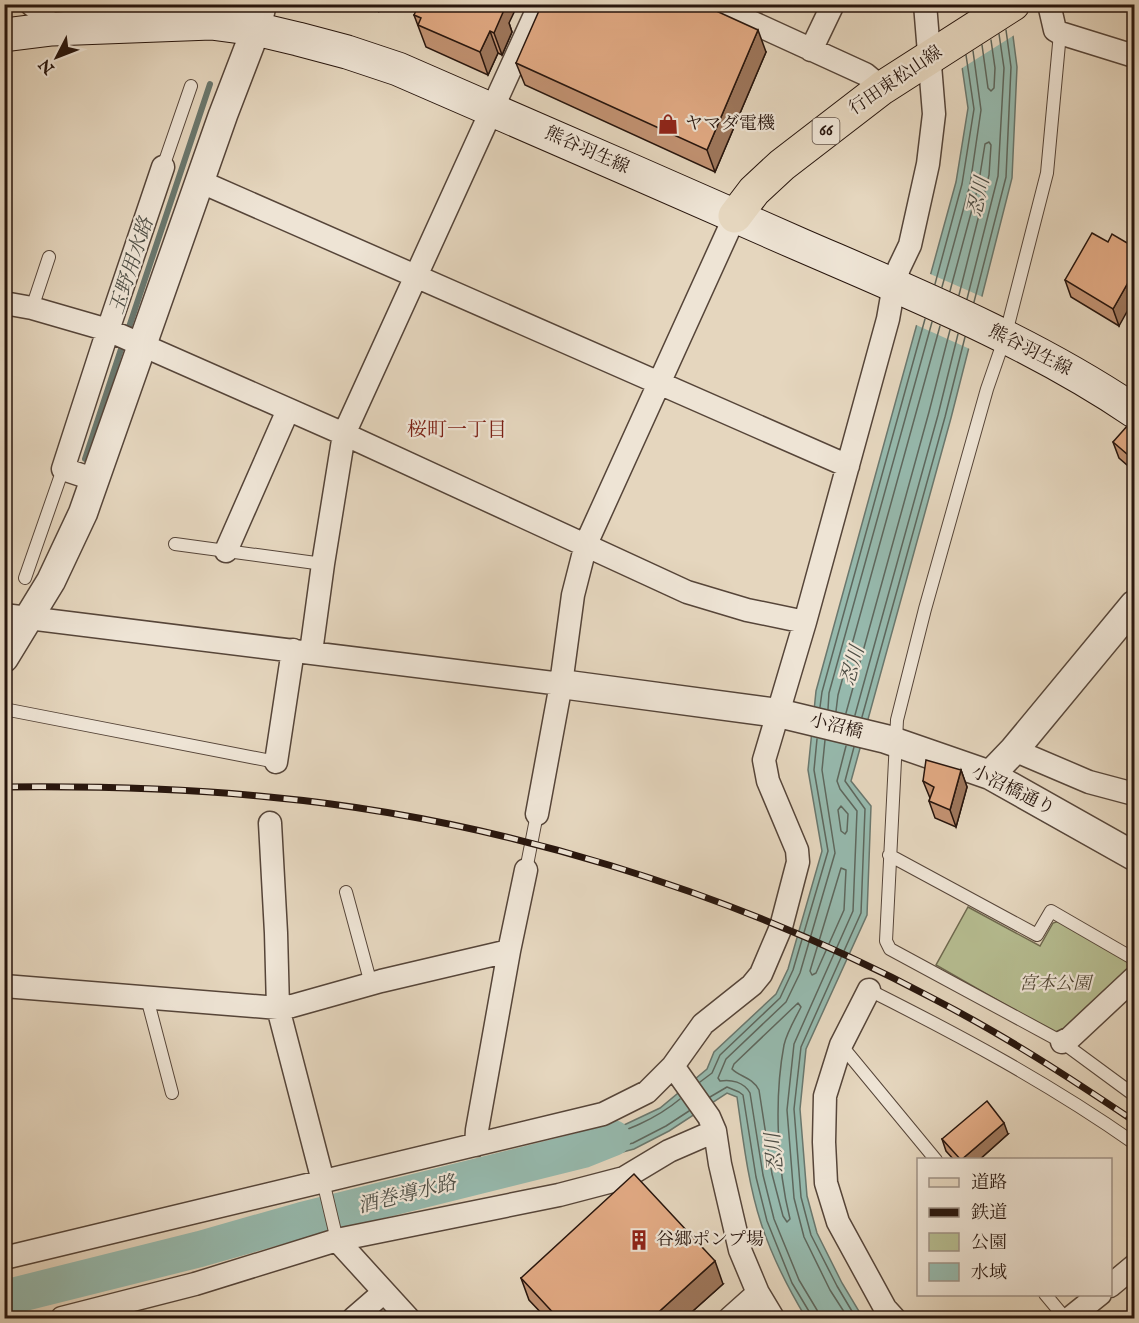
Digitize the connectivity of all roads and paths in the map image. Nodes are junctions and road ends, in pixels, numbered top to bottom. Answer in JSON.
{"nodes":[{"id":1,"x":31,"y":4,"type":"edge"},
{"id":2,"x":540,"y":4,"type":"edge"},
{"id":3,"x":712,"y":4,"type":"edge"},
{"id":4,"x":833,"y":4,"type":"edge"},
{"id":5,"x":925,"y":4,"type":"edge"},
{"id":6,"x":1013,"y":4,"type":"edge"},
{"id":7,"x":1049,"y":4,"type":"edge"},
{"id":8,"x":259,"y":17,"type":"edge"},
{"id":9,"x":52,"y":29,"type":"junction"},
{"id":10,"x":1060,"y":33,"type":"junction"},
{"id":11,"x":4,"y":34,"type":"edge"},
{"id":12,"x":811,"y":50,"type":"junction"},
{"id":13,"x":933,"y":55,"type":"junction"},
{"id":14,"x":1134,"y":56,"type":"edge"},
{"id":15,"x":192,"y":86,"type":"dead end"},
{"id":16,"x":882,"y":87,"type":"junction"},
{"id":17,"x":492,"y":110,"type":"junction"},
{"id":18,"x":164,"y":167,"type":"joint"},
{"id":19,"x":199,"y":181,"type":"junction"},
{"id":20,"x":735,"y":216,"type":"junction"},
{"id":21,"x":49,"y":257,"type":"dead end"},
{"id":22,"x":416,"y":277,"type":"junction"},
{"id":23,"x":900,"y":288,"type":"junction"},
{"id":24,"x":4,"y":303,"type":"edge"},
{"id":25,"x":32,"y":308,"type":"junction"},
{"id":26,"x":1001,"y":335,"type":"junction"},
{"id":27,"x":125,"y":338,"type":"junction"},
{"id":28,"x":659,"y":382,"type":"junction"},
{"id":29,"x":288,"y":410,"type":"junction"},
{"id":30,"x":1134,"y":411,"type":"edge"},
{"id":31,"x":344,"y":434,"type":"junction"},
{"id":32,"x":848,"y":466,"type":"junction"},
{"id":33,"x":63,"y":469,"type":"junction"},
{"id":34,"x":96,"y":480,"type":"junction"},
{"id":35,"x":175,"y":544,"type":"dead end"},
{"id":36,"x":586,"y":544,"type":"junction"},
{"id":37,"x":226,"y":551,"type":"junction"},
{"id":38,"x":322,"y":564,"type":"junction"},
{"id":39,"x":25,"y":578,"type":"dead end"},
{"id":40,"x":1134,"y":605,"type":"edge"},
{"id":41,"x":18,"y":616,"type":"edge"},
{"id":42,"x":805,"y":622,"type":"junction"},
{"id":43,"x":302,"y":651,"type":"junction"},
{"id":44,"x":4,"y":658,"type":"edge"},
{"id":45,"x":561,"y":684,"type":"junction"},
{"id":46,"x":4,"y":709,"type":"edge"},
{"id":47,"x":782,"y":714,"type":"junction"},
{"id":48,"x":891,"y":741,"type":"junction"},
{"id":49,"x":1014,"y":750,"type":"junction"},
{"id":50,"x":276,"y":762,"type":"joint"},
{"id":51,"x":990,"y":776,"type":"junction"},
{"id":52,"x":1134,"y":794,"type":"edge"},
{"id":53,"x":537,"y":814,"type":"joint"},
{"id":54,"x":270,"y":823,"type":"dead end"},
{"id":55,"x":889,"y":855,"type":"junction"},
{"id":56,"x":1134,"y":856,"type":"edge"},
{"id":57,"x":526,"y":870,"type":"joint"},
{"id":58,"x":346,"y":892,"type":"dead end"},
{"id":59,"x":509,"y":951,"type":"junction"},
{"id":60,"x":1134,"y":959,"type":"edge"},
{"id":61,"x":1134,"y":978,"type":"edge"},
{"id":62,"x":371,"y":984,"type":"junction"},
{"id":63,"x":4,"y":986,"type":"edge"},
{"id":64,"x":869,"y":990,"type":"joint"},
{"id":65,"x":147,"y":998,"type":"junction"},
{"id":66,"x":278,"y":1008,"type":"junction"},
{"id":67,"x":1062,"y":1042,"type":"junction"},
{"id":68,"x":841,"y":1045,"type":"junction"},
{"id":69,"x":680,"y":1075,"type":"junction"},
{"id":70,"x":172,"y":1093,"type":"dead end"},
{"id":71,"x":1134,"y":1095,"type":"edge"},
{"id":72,"x":712,"y":1124,"type":"junction"},
{"id":73,"x":1134,"y":1143,"type":"edge"},
{"id":74,"x":476,"y":1145,"type":"junction"},
{"id":75,"x":934,"y":1158,"type":"edge"},
{"id":76,"x":325,"y":1188,"type":"junction"},
{"id":77,"x":335,"y":1234,"type":"junction"},
{"id":78,"x":4,"y":1258,"type":"edge"},
{"id":79,"x":1134,"y":1266,"type":"edge"},
{"id":80,"x":1112,"y":1284,"type":"edge"},
{"id":81,"x":384,"y":1292,"type":"junction"},
{"id":82,"x":758,"y":1293,"type":"junction"},
{"id":83,"x":1047,"y":1296,"type":"edge"},
{"id":84,"x":1098,"y":1296,"type":"edge"},
{"id":85,"x":62,"y":1318,"type":"edge"},
{"id":86,"x":354,"y":1318,"type":"edge"},
{"id":87,"x":408,"y":1318,"type":"edge"},
{"id":88,"x":730,"y":1318,"type":"edge"},
{"id":89,"x":772,"y":1318,"type":"edge"},
{"id":90,"x":894,"y":1318,"type":"edge"},
{"id":91,"x":1065,"y":1318,"type":"edge"},
{"id":92,"x":1070,"y":1318,"type":"edge"}],
"edges":[{"from":1,"to":9,"type":"street"},
{"from":2,"to":17,"type":"street"},
{"from":3,"to":12,"type":"street"},
{"from":4,"to":12,"type":"street"},
{"from":5,"to":13,"type":"street"},
{"from":6,"to":13,"type":"main road","name":"行田東松山線","number":"66"},
{"from":7,"to":10,"type":"street"},
{"from":8,"to":9,"type":"main road","name":"熊谷羽生線"},
{"from":8,"to":17,"type":"main road","name":"熊谷羽生線"},
{"from":8,"to":19,"type":"street"},
{"from":9,"to":11,"type":"main road","name":"熊谷羽生線"},
{"from":10,"to":14,"type":"street"},
{"from":10,"to":26,"type":"lane"},
{"from":12,"to":16,"type":"street"},
{"from":13,"to":16,"type":"main road","name":"行田東松山線","number":"66"},
{"from":13,"to":23,"type":"street"},
{"from":15,"to":18,"type":"lane"},
{"from":16,"to":20,"type":"main road","name":"行田東松山線","number":"66"},
{"from":17,"to":20,"type":"main road","name":"熊谷羽生線"},
{"from":17,"to":22,"type":"street"},
{"from":18,"to":27,"type":"street"},
{"from":19,"to":22,"type":"street"},
{"from":19,"to":27,"type":"street"},
{"from":20,"to":23,"type":"main road","name":"熊谷羽生線"},
{"from":20,"to":28,"type":"street"},
{"from":21,"to":25,"type":"lane"},
{"from":22,"to":28,"type":"street"},
{"from":22,"to":31,"type":"street"},
{"from":23,"to":26,"type":"main road","name":"熊谷羽生線"},
{"from":23,"to":32,"type":"street"},
{"from":24,"to":25,"type":"street"},
{"from":25,"to":27,"type":"street"},
{"from":26,"to":30,"type":"main road","name":"熊谷羽生線"},
{"from":26,"to":48,"type":"lane"},
{"from":27,"to":29,"type":"street"},
{"from":27,"to":33,"type":"street"},
{"from":27,"to":34,"type":"street"},
{"from":28,"to":32,"type":"street"},
{"from":28,"to":36,"type":"street"},
{"from":29,"to":31,"type":"street"},
{"from":29,"to":37,"type":"street"},
{"from":31,"to":36,"type":"street"},
{"from":31,"to":38,"type":"street"},
{"from":32,"to":42,"type":"street"},
{"from":33,"to":34,"type":"street"},
{"from":33,"to":39,"type":"lane"},
{"from":34,"to":41,"type":"street"},
{"from":35,"to":37,"type":"lane"},
{"from":36,"to":42,"type":"street"},
{"from":36,"to":45,"type":"street"},
{"from":37,"to":38,"type":"lane"},
{"from":38,"to":43,"type":"street"},
{"from":40,"to":49,"type":"street"},
{"from":41,"to":43,"type":"street"},
{"from":41,"to":44,"type":"street"},
{"from":42,"to":47,"type":"street"},
{"from":43,"to":45,"type":"street"},
{"from":43,"to":50,"type":"street"},
{"from":45,"to":47,"type":"street"},
{"from":45,"to":53,"type":"street"},
{"from":46,"to":50,"type":"lane"},
{"from":47,"to":48,"type":"street","name":"小沼橋"},
{"from":47,"to":69,"type":"street"},
{"from":48,"to":51,"type":"street","name":"小沼橋通り"},
{"from":48,"to":55,"type":"lane"},
{"from":49,"to":51,"type":"street"},
{"from":49,"to":52,"type":"street"},
{"from":51,"to":56,"type":"street","name":"小沼橋通り"},
{"from":53,"to":57,"type":"lane"},
{"from":54,"to":66,"type":"street"},
{"from":55,"to":60,"type":"lane"},
{"from":55,"to":67,"type":"lane"},
{"from":57,"to":59,"type":"street"},
{"from":58,"to":62,"type":"lane"},
{"from":59,"to":62,"type":"street"},
{"from":59,"to":74,"type":"street"},
{"from":61,"to":67,"type":"street"},
{"from":62,"to":66,"type":"street"},
{"from":63,"to":65,"type":"street"},
{"from":64,"to":68,"type":"street"},
{"from":64,"to":73,"type":"lane"},
{"from":65,"to":66,"type":"street"},
{"from":65,"to":70,"type":"lane"},
{"from":66,"to":76,"type":"street"},
{"from":67,"to":71,"type":"lane"},
{"from":68,"to":75,"type":"lane"},
{"from":68,"to":90,"type":"street"},
{"from":69,"to":72,"type":"street"},
{"from":69,"to":74,"type":"street"},
{"from":72,"to":77,"type":"street"},
{"from":72,"to":82,"type":"street"},
{"from":74,"to":76,"type":"street"},
{"from":76,"to":77,"type":"lane"},
{"from":76,"to":78,"type":"street"},
{"from":77,"to":81,"type":"street"},
{"from":77,"to":85,"type":"street"},
{"from":79,"to":80,"type":"street"},
{"from":81,"to":86,"type":"street"},
{"from":81,"to":87,"type":"street"},
{"from":82,"to":88,"type":"street"},
{"from":82,"to":89,"type":"street"},
{"from":83,"to":91,"type":"lane"},
{"from":84,"to":92,"type":"street"}]}
